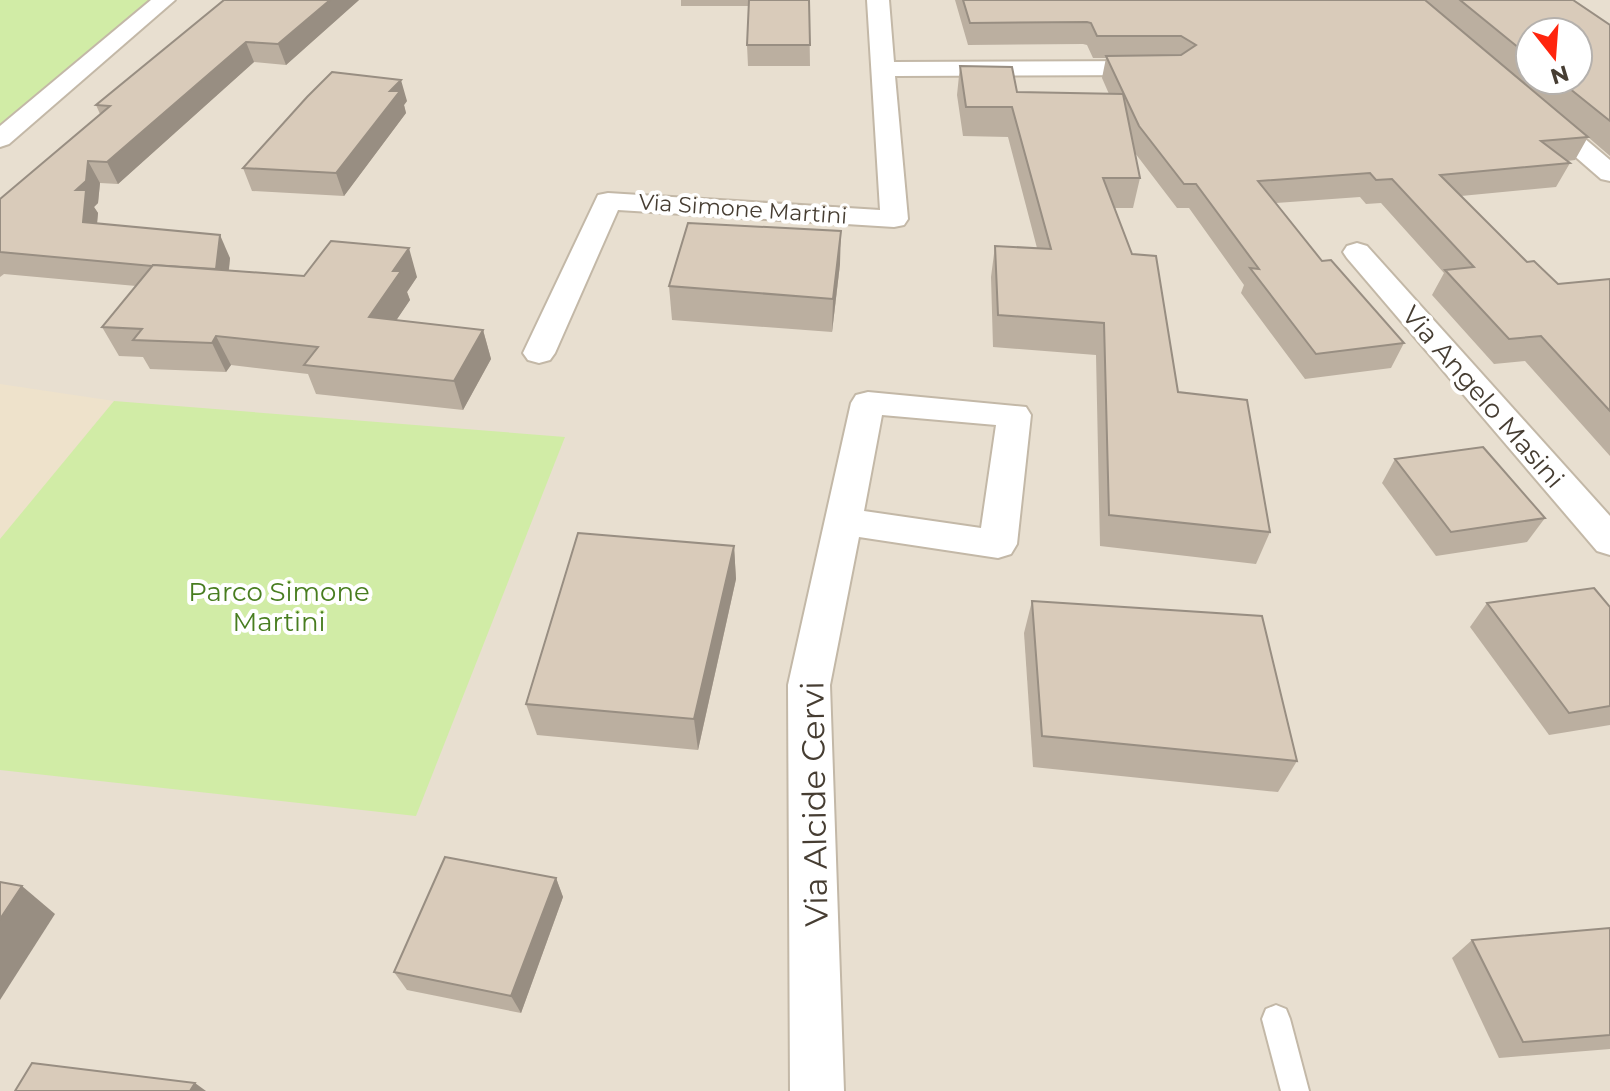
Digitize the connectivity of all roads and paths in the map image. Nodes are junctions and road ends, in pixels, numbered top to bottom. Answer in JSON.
{"nodes":[{"id":1,"x":164,"y":0,"type":"edge"},
{"id":2,"x":878,"y":0,"type":"edge"},
{"id":3,"x":1175,"y":68,"type":"edge"},
{"id":4,"x":884,"y":69,"type":"junction"},
{"id":5,"x":1527,"y":102,"type":"edge"},
{"id":6,"x":0,"y":139,"type":"edge"},
{"id":7,"x":1610,"y":173,"type":"edge"},
{"id":8,"x":1357,"y":252,"type":"dead end"},
{"id":9,"x":539,"y":353,"type":"dead end"},
{"id":10,"x":842,"y":521,"type":"junction"},
{"id":11,"x":1610,"y":541,"type":"edge"},
{"id":12,"x":1276,"y":1019,"type":"dead end"},
{"id":13,"x":817,"y":1091,"type":"edge"},
{"id":14,"x":1295,"y":1091,"type":"edge"}],
"edges":[{"from":1,"to":6,"type":"street"},
{"from":2,"to":4,"type":"street","name":"Via Simone Martini"},
{"from":3,"to":4,"type":"street"},
{"from":4,"to":9,"type":"street","name":"Via Simone Martini"},
{"from":5,"to":7,"type":"street"},
{"from":8,"to":11,"type":"street","name":"Via Angelo Masini"},
{"from":10,"to":10,"type":"street","name":"Via Alcide Cervi"},
{"from":10,"to":13,"type":"street","name":"Via Alcide Cervi"},
{"from":12,"to":14,"type":"lane"}]}
